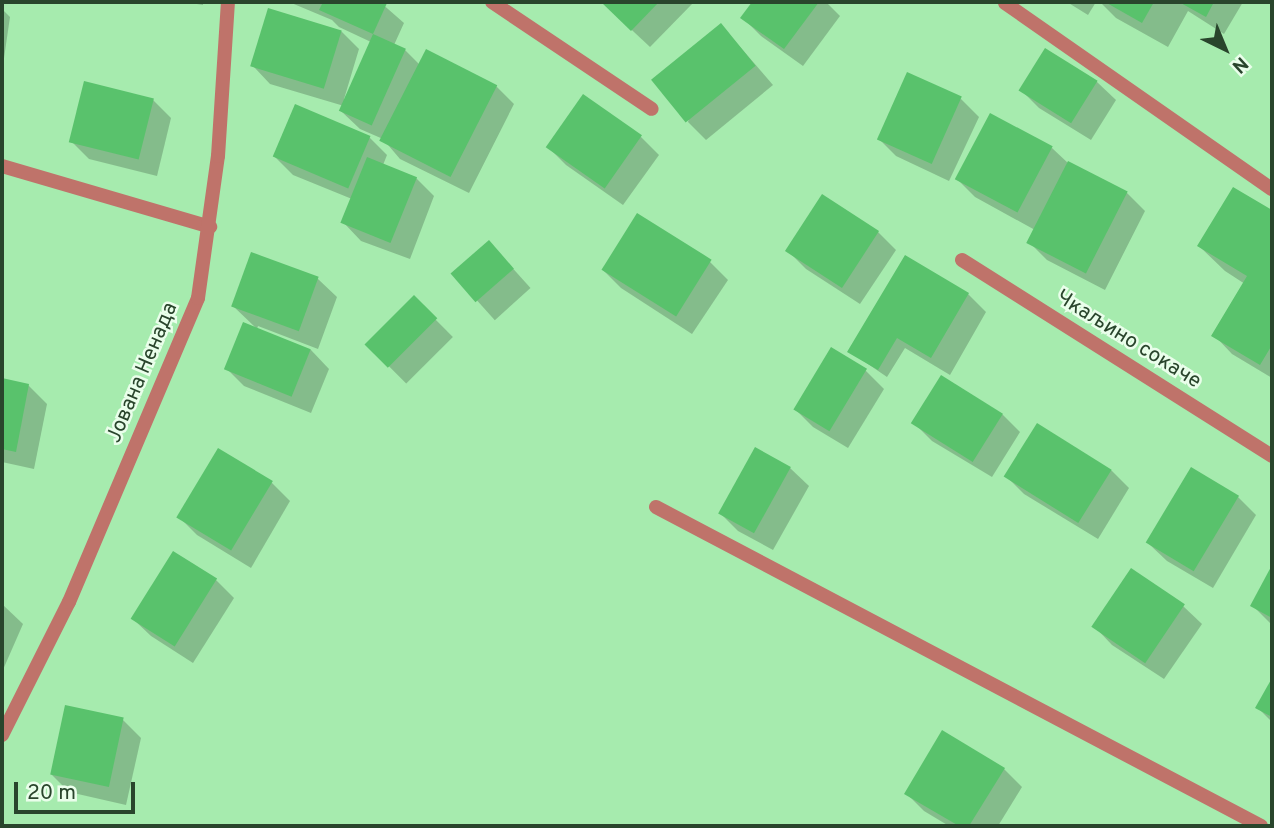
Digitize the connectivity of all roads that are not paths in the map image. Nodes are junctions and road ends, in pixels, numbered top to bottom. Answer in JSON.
{"nodes":[{"id":1,"x":228,"y":2,"type":"edge"},
{"id":2,"x":492,"y":2,"type":"edge"},
{"id":3,"x":1005,"y":3,"type":"edge"},
{"id":4,"x":652,"y":108,"type":"dead end"},
{"id":5,"x":2,"y":166,"type":"edge"},
{"id":6,"x":1272,"y":189,"type":"edge"},
{"id":7,"x":210,"y":227,"type":"junction"},
{"id":8,"x":962,"y":260,"type":"dead end"},
{"id":9,"x":1272,"y":456,"type":"edge"},
{"id":10,"x":656,"y":507,"type":"dead end"},
{"id":11,"x":2,"y":735,"type":"edge"},
{"id":12,"x":1261,"y":826,"type":"edge"}],
"edges":[{"from":1,"to":7,"type":"street","name":"Јована Ненада"},
{"from":2,"to":4,"type":"street"},
{"from":3,"to":6,"type":"street"},
{"from":5,"to":7,"type":"street"},
{"from":7,"to":11,"type":"street","name":"Јована Ненада"},
{"from":8,"to":9,"type":"street","name":"Чкаљино сокаче"},
{"from":10,"to":12,"type":"street"}]}
